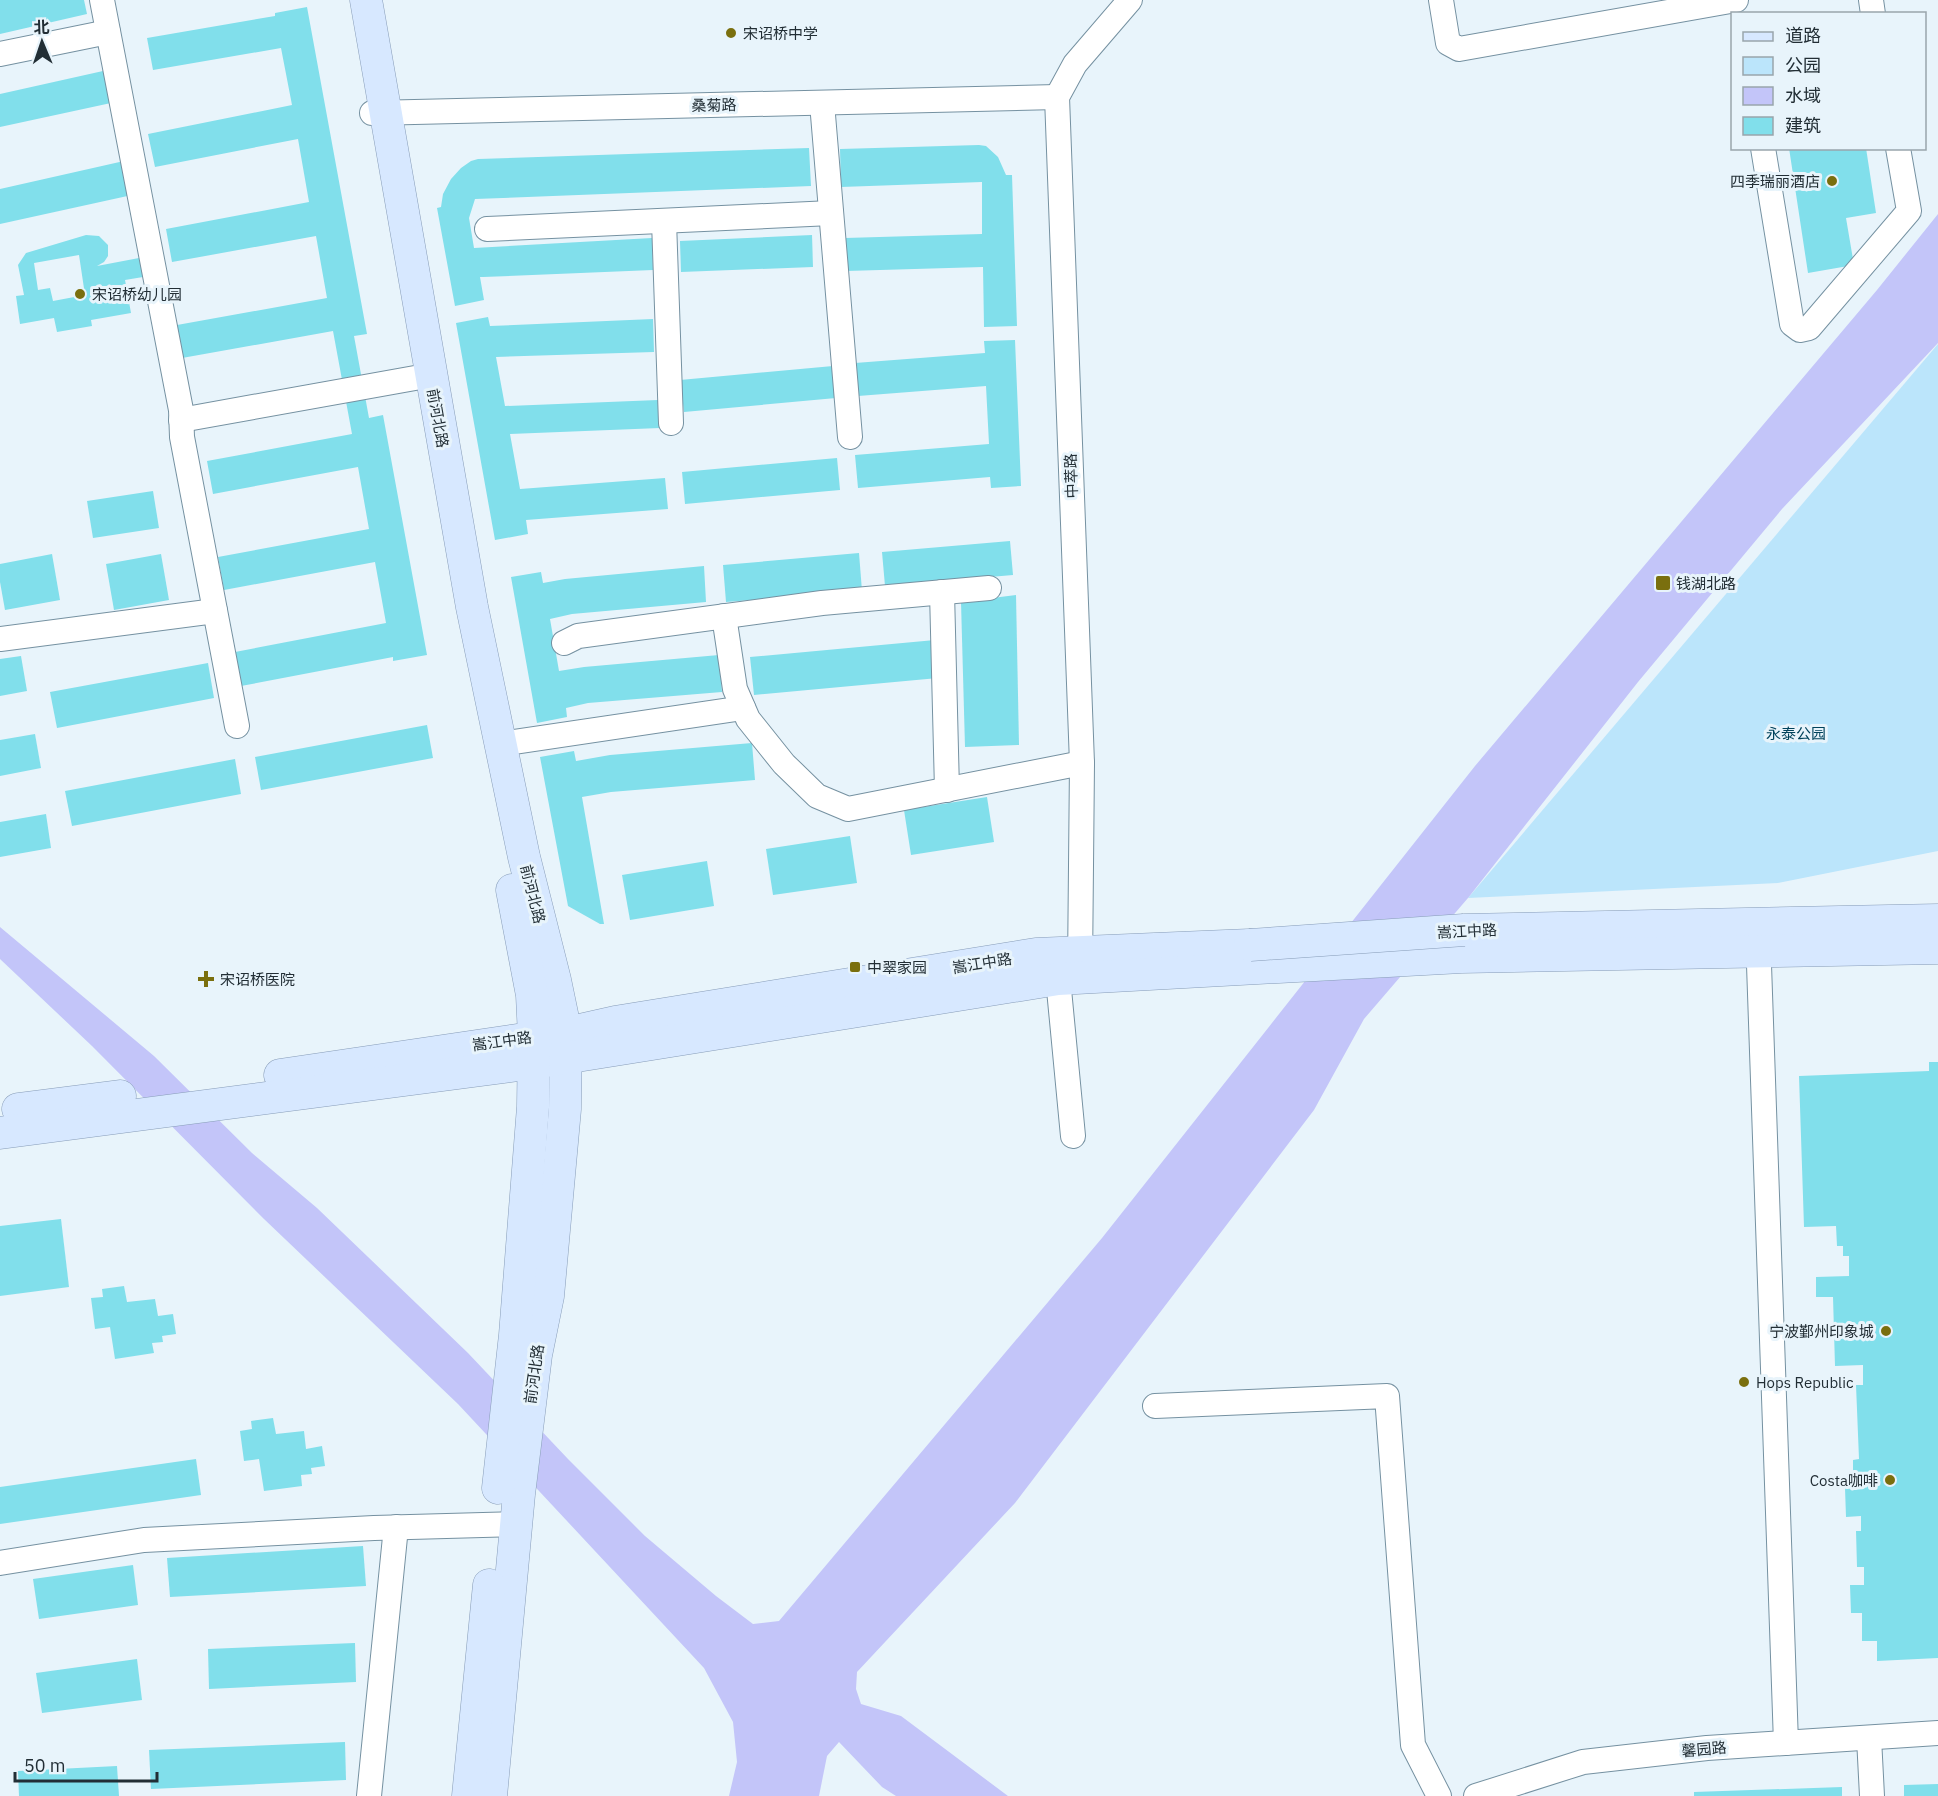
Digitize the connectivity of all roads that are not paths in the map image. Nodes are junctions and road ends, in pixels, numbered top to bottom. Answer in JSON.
{"nodes":[{"id":1,"x":102,"y":0,"type":"edge"},
{"id":2,"x":352,"y":0,"type":"edge"},
{"id":3,"x":366,"y":0,"type":"edge"},
{"id":4,"x":1130,"y":0,"type":"edge"},
{"id":5,"x":1441,"y":0,"type":"edge"},
{"id":6,"x":1737,"y":0,"type":"edge"},
{"id":7,"x":108,"y":32,"type":"junction"},
{"id":8,"x":0,"y":54,"type":"edge"},
{"id":9,"x":1057,"y":97,"type":"junction"},
{"id":10,"x":822,"y":103,"type":"junction"},
{"id":11,"x":379,"y":113,"type":"junction"},
{"id":12,"x":1763,"y":150,"type":"edge"},
{"id":13,"x":1898,"y":150,"type":"edge"},
{"id":14,"x":831,"y":213,"type":"junction"},
{"id":15,"x":664,"y":221,"type":"junction"},
{"id":16,"x":487,"y":229,"type":"dead end"},
{"id":17,"x":415,"y":378,"type":"junction"},
{"id":18,"x":181,"y":420,"type":"junction"},
{"id":19,"x":671,"y":423,"type":"dead end"},
{"id":20,"x":850,"y":437,"type":"dead end"},
{"id":21,"x":989,"y":588,"type":"dead end"},
{"id":22,"x":942,"y":592,"type":"junction"},
{"id":23,"x":215,"y":611,"type":"junction"},
{"id":24,"x":724,"y":616,"type":"junction"},
{"id":25,"x":0,"y":639,"type":"edge"},
{"id":26,"x":564,"y":643,"type":"dead end"},
{"id":27,"x":743,"y":708,"type":"junction"},
{"id":28,"x":237,"y":726,"type":"dead end"},
{"id":29,"x":500,"y":744,"type":"junction"},
{"id":30,"x":1082,"y":763,"type":"junction"},
{"id":31,"x":947,"y":790,"type":"junction"},
{"id":32,"x":1938,"y":920,"type":"edge"},
{"id":33,"x":1758,"y":938,"type":"junction"},
{"id":34,"x":1938,"y":948,"type":"edge"},
{"id":35,"x":1073,"y":969,"type":"junction"},
{"id":36,"x":566,"y":1045,"type":"junction"},
{"id":37,"x":533,"y":1050,"type":"junction"},
{"id":38,"x":0,"y":1112,"type":"edge"},
{"id":39,"x":71,"y":1114,"type":"junction"},
{"id":40,"x":0,"y":1133,"type":"edge"},
{"id":41,"x":1073,"y":1136,"type":"dead end"},
{"id":42,"x":525,"y":1345,"type":"junction"},
{"id":43,"x":1155,"y":1406,"type":"dead end"},
{"id":44,"x":507,"y":1506,"type":"junction"},
{"id":45,"x":396,"y":1527,"type":"junction"},
{"id":46,"x":0,"y":1563,"type":"edge"},
{"id":47,"x":1938,"y":1733,"type":"edge"},
{"id":48,"x":1869,"y":1738,"type":"junction"},
{"id":49,"x":1786,"y":1743,"type":"junction"},
{"id":50,"x":369,"y":1796,"type":"edge"},
{"id":51,"x":468,"y":1796,"type":"edge"},
{"id":52,"x":491,"y":1796,"type":"edge"},
{"id":53,"x":1439,"y":1796,"type":"edge"},
{"id":54,"x":1476,"y":1796,"type":"edge"},
{"id":55,"x":1872,"y":1796,"type":"edge"}],
"edges":[{"from":1,"to":7,"type":"street"},
{"from":2,"to":11,"type":"main road","name":"前河北路"},
{"from":3,"to":11,"type":"main road","name":"前河北路"},
{"from":4,"to":9,"type":"street"},
{"from":5,"to":6,"type":"street"},
{"from":7,"to":8,"type":"street"},
{"from":7,"to":18,"type":"street"},
{"from":9,"to":10,"type":"street","name":"桑菊路"},
{"from":9,"to":30,"type":"street","name":"中萃路"},
{"from":10,"to":11,"type":"street","name":"桑菊路"},
{"from":10,"to":14,"type":"street"},
{"from":11,"to":17,"type":"main road","name":"前河北路"},
{"from":11,"to":29,"type":"main road","name":"前河北路"},
{"from":12,"to":13,"type":"street"},
{"from":14,"to":15,"type":"street"},
{"from":14,"to":20,"type":"street"},
{"from":15,"to":16,"type":"street"},
{"from":15,"to":19,"type":"street"},
{"from":17,"to":18,"type":"street"},
{"from":17,"to":37,"type":"main road","name":"前河北路"},
{"from":18,"to":23,"type":"street"},
{"from":21,"to":22,"type":"street"},
{"from":22,"to":24,"type":"street"},
{"from":22,"to":31,"type":"street"},
{"from":23,"to":25,"type":"street"},
{"from":23,"to":28,"type":"street"},
{"from":24,"to":26,"type":"street"},
{"from":24,"to":27,"type":"street"},
{"from":27,"to":29,"type":"street"},
{"from":27,"to":31,"type":"street"},
{"from":29,"to":36,"type":"main road","name":"前河北路"},
{"from":30,"to":31,"type":"street"},
{"from":30,"to":35,"type":"street","name":"中萃路"},
{"from":32,"to":33,"type":"main road","name":"嵩江中路"},
{"from":33,"to":34,"type":"main road","name":"嵩江中路"},
{"from":33,"to":35,"type":"main road","name":"嵩江中路","bridge":true},
{"from":33,"to":49,"type":"street"},
{"from":35,"to":36,"type":"main road","name":"嵩江中路"},
{"from":35,"to":41,"type":"street","name":"中萃路"},
{"from":36,"to":37,"type":"main road","name":"嵩江中路"},
{"from":36,"to":42,"type":"main road","name":"前河北路"},
{"from":37,"to":39,"type":"main road","name":"嵩江中路"},
{"from":37,"to":42,"type":"main road","name":"前河北路"},
{"from":38,"to":39,"type":"main road","name":"嵩江中路"},
{"from":39,"to":40,"type":"main road","name":"嵩江中路"},
{"from":42,"to":44,"type":"main road","name":"前河北路"},
{"from":43,"to":53,"type":"street"},
{"from":44,"to":45,"type":"street"},
{"from":44,"to":51,"type":"main road","name":"前河北路"},
{"from":44,"to":52,"type":"main road","name":"前河北路"},
{"from":45,"to":46,"type":"street"},
{"from":45,"to":50,"type":"street"},
{"from":47,"to":48,"type":"street","name":"馨园路"},
{"from":48,"to":49,"type":"street","name":"馨园路"},
{"from":48,"to":55,"type":"street"},
{"from":49,"to":54,"type":"street","name":"馨园路"}]}
